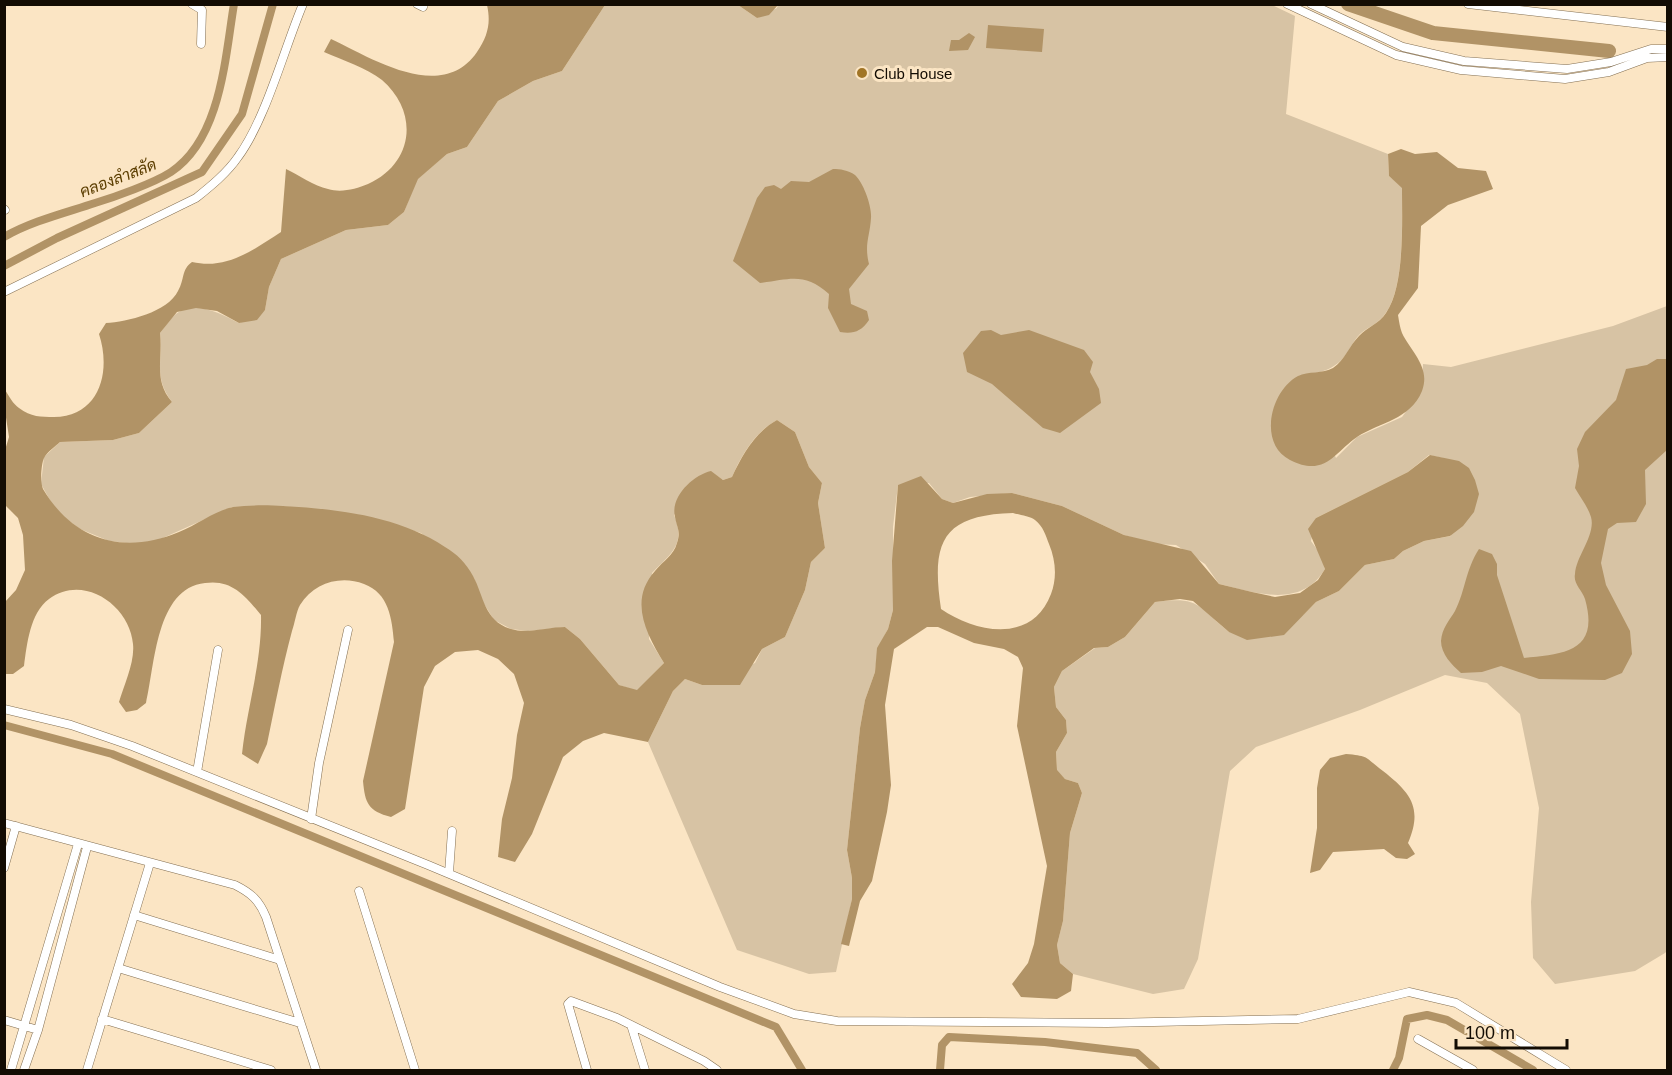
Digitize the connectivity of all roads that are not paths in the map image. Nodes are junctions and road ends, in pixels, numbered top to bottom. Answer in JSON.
{"nodes":[{"id":1,"x":192,"y":4,"type":"edge"},
{"id":2,"x":303,"y":4,"type":"edge"},
{"id":3,"x":1287,"y":4,"type":"edge"},
{"id":4,"x":1311,"y":4,"type":"edge"},
{"id":5,"x":1468,"y":4,"type":"edge"},
{"id":6,"x":1487,"y":6,"type":"edge"},
{"id":7,"x":1668,"y":27,"type":"edge"},
{"id":8,"x":201,"y":44,"type":"dead end"},
{"id":9,"x":1668,"y":49,"type":"edge"},
{"id":10,"x":1668,"y":57,"type":"edge"},
{"id":11,"x":4,"y":292,"type":"edge"},
{"id":12,"x":348,"y":630,"type":"dead end"},
{"id":13,"x":218,"y":650,"type":"dead end"},
{"id":14,"x":4,"y":709,"type":"edge"},
{"id":15,"x":197,"y":772,"type":"junction"},
{"id":16,"x":311,"y":819,"type":"junction"},
{"id":17,"x":4,"y":823,"type":"edge"},
{"id":18,"x":16,"y":826,"type":"junction"},
{"id":19,"x":452,"y":831,"type":"dead end"},
{"id":20,"x":78,"y":844,"type":"junction"},
{"id":21,"x":87,"y":847,"type":"junction"},
{"id":22,"x":150,"y":862,"type":"junction"},
{"id":23,"x":4,"y":868,"type":"edge"},
{"id":24,"x":449,"y":873,"type":"junction"},
{"id":25,"x":359,"y":891,"type":"dead end"},
{"id":26,"x":134,"y":915,"type":"junction"},
{"id":27,"x":280,"y":960,"type":"junction"},
{"id":28,"x":118,"y":968,"type":"junction"},
{"id":29,"x":102,"y":1019,"type":"junction"},
{"id":30,"x":4,"y":1020,"type":"edge"},
{"id":31,"x":300,"y":1023,"type":"junction"},
{"id":32,"x":25,"y":1026,"type":"junction"},
{"id":33,"x":632,"y":1028,"type":"junction"},
{"id":34,"x":38,"y":1030,"type":"junction"},
{"id":35,"x":1418,"y":1039,"type":"dead end"},
{"id":36,"x":704,"y":1061,"type":"junction"},
{"id":37,"x":1471,"y":1070,"type":"edge"},
{"id":38,"x":11,"y":1071,"type":"edge"},
{"id":39,"x":24,"y":1071,"type":"edge"},
{"id":40,"x":87,"y":1071,"type":"edge"},
{"id":41,"x":271,"y":1071,"type":"edge"},
{"id":42,"x":316,"y":1071,"type":"edge"},
{"id":43,"x":415,"y":1071,"type":"edge"},
{"id":44,"x":587,"y":1071,"type":"edge"},
{"id":45,"x":645,"y":1071,"type":"edge"},
{"id":46,"x":706,"y":1071,"type":"edge"},
{"id":47,"x":717,"y":1071,"type":"edge"},
{"id":48,"x":1566,"y":1071,"type":"edge"}],
"edges":[{"from":1,"to":8,"type":"street"},
{"from":2,"to":11,"type":"street"},
{"from":3,"to":10,"type":"street"},
{"from":4,"to":9,"type":"street"},
{"from":5,"to":6,"type":"street"},
{"from":6,"to":7,"type":"street"},
{"from":12,"to":16,"type":"street"},
{"from":13,"to":15,"type":"street"},
{"from":14,"to":15,"type":"street"},
{"from":15,"to":16,"type":"street"},
{"from":16,"to":24,"type":"street"},
{"from":17,"to":18,"type":"street"},
{"from":18,"to":20,"type":"street"},
{"from":18,"to":23,"type":"street"},
{"from":19,"to":24,"type":"street"},
{"from":20,"to":21,"type":"street"},
{"from":20,"to":32,"type":"street"},
{"from":21,"to":22,"type":"street"},
{"from":21,"to":34,"type":"street"},
{"from":22,"to":26,"type":"street"},
{"from":22,"to":27,"type":"street"},
{"from":24,"to":48,"type":"street"},
{"from":25,"to":43,"type":"street"},
{"from":26,"to":27,"type":"street"},
{"from":26,"to":28,"type":"street"},
{"from":27,"to":31,"type":"street"},
{"from":28,"to":29,"type":"street"},
{"from":28,"to":31,"type":"street"},
{"from":29,"to":40,"type":"street"},
{"from":29,"to":41,"type":"street"},
{"from":30,"to":32,"type":"street"},
{"from":31,"to":42,"type":"street"},
{"from":32,"to":34,"type":"street"},
{"from":32,"to":38,"type":"street"},
{"from":33,"to":36,"type":"street"},
{"from":33,"to":44,"type":"street"},
{"from":33,"to":45,"type":"street"},
{"from":34,"to":39,"type":"street"},
{"from":35,"to":37,"type":"street"},
{"from":36,"to":46,"type":"street"},
{"from":36,"to":47,"type":"street"}]}
